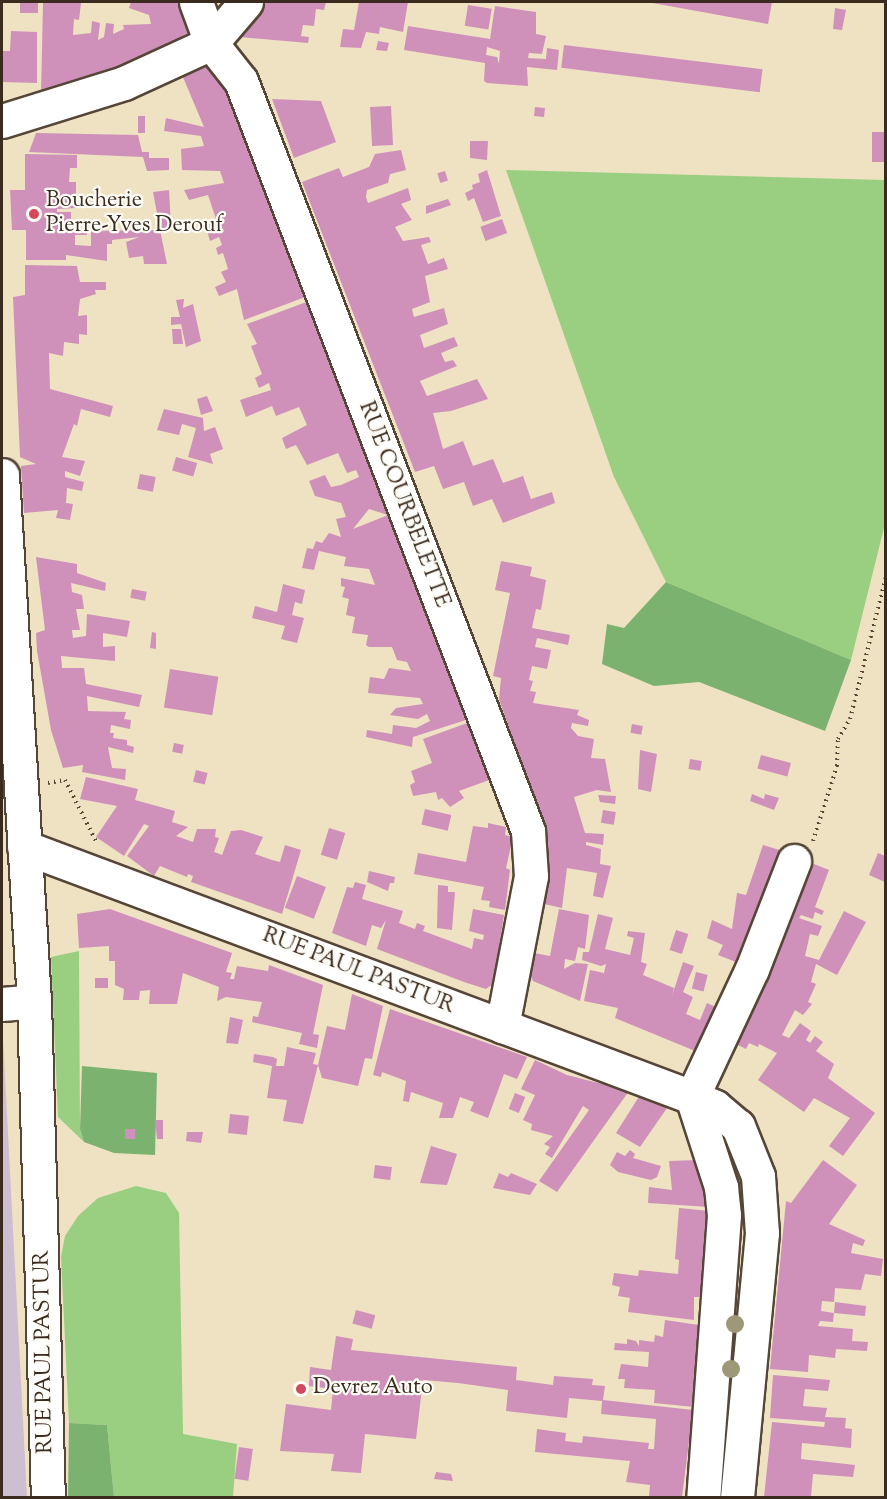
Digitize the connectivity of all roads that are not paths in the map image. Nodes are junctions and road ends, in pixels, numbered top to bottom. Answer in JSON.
{"nodes":[{"id":1,"x":196,"y":2,"type":"edge"},
{"id":2,"x":246,"y":2,"type":"edge"},
{"id":3,"x":212,"y":43,"type":"junction"},
{"id":4,"x":2,"y":121,"type":"edge"},
{"id":5,"x":2,"y":475,"type":"edge"},
{"id":6,"x":16,"y":839,"type":"edge"},
{"id":7,"x":794,"y":861,"type":"road end"},
{"id":8,"x":34,"y":1001,"type":"junction"},
{"id":9,"x":2,"y":1004,"type":"edge"},
{"id":10,"x":502,"y":1026,"type":"junction"},
{"id":11,"x":692,"y":1097,"type":"junction"},
{"id":12,"x":721,"y":1282,"type":"junction"},
{"id":13,"x":756,"y":1285,"type":"junction"},
{"id":14,"x":48,"y":1497,"type":"edge"},
{"id":15,"x":703,"y":1497,"type":"edge"},
{"id":16,"x":737,"y":1497,"type":"edge"}],
"edges":[{"from":1,"to":3,"type":"street","name":"RUE COURBELETTE"},
{"from":2,"to":3,"type":"street"},
{"from":3,"to":4,"type":"street"},
{"from":3,"to":10,"type":"street","name":"RUE COURBELETTE"},
{"from":5,"to":6,"type":"street","name":"RUE PAUL PASTUR"},
{"from":6,"to":8,"type":"street","name":"RUE PAUL PASTUR"},
{"from":6,"to":10,"type":"street","name":"RUE PAUL PASTUR"},
{"from":7,"to":11,"type":"street"},
{"from":8,"to":9,"type":"street"},
{"from":8,"to":14,"type":"street","name":"RUE PAUL PASTUR"},
{"from":10,"to":11,"type":"street","name":"RUE PAUL PASTUR"},
{"from":11,"to":12,"type":"street"},
{"from":11,"to":13,"type":"street","name":"RUE PAUL PASTUR"},
{"from":12,"to":13,"type":"street"},
{"from":12,"to":15,"type":"street"},
{"from":13,"to":16,"type":"street","name":"RUE PAUL PASTUR"}]}
